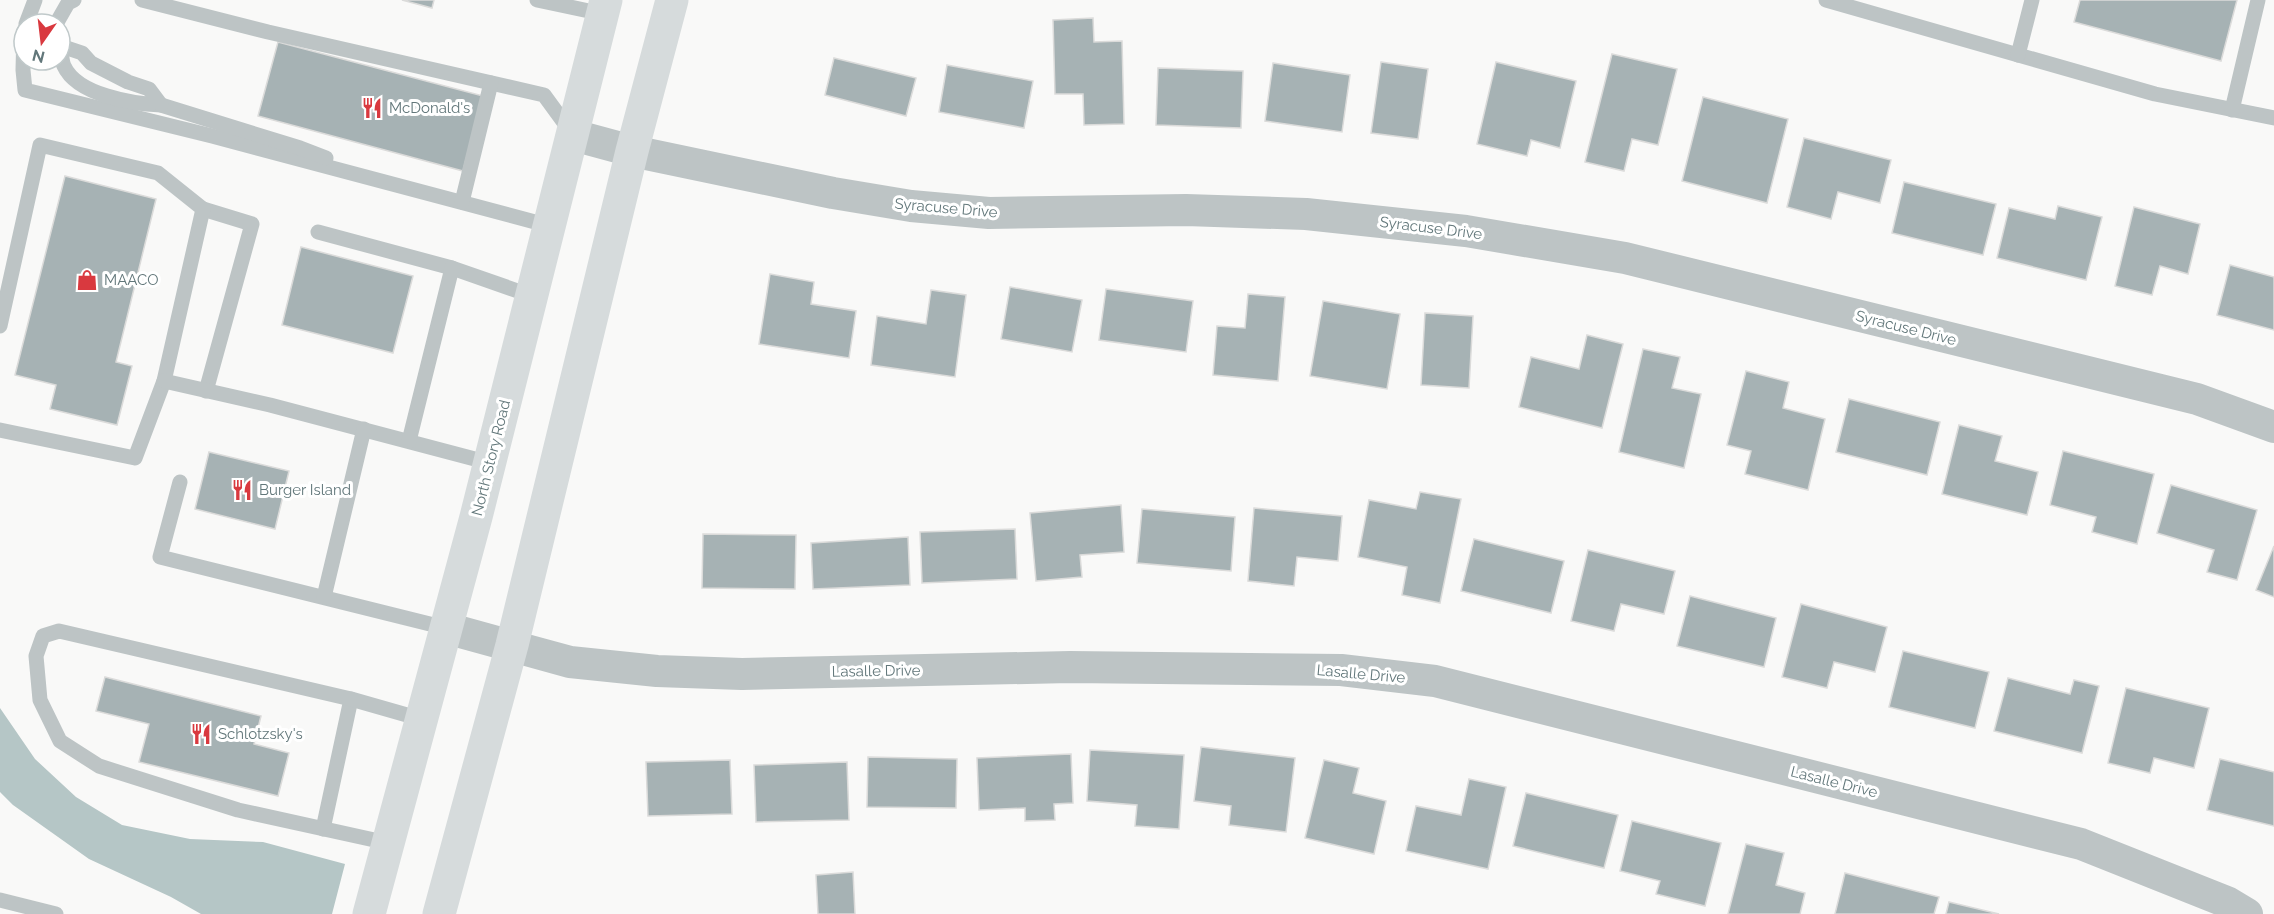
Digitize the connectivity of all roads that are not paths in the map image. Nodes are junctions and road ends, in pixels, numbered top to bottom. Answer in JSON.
{"nodes":[{"id":1,"x":74,"y":0,"type":"edge"},
{"id":2,"x":142,"y":0,"type":"edge"},
{"id":3,"x":537,"y":0,"type":"edge"},
{"id":4,"x":672,"y":0,"type":"edge"},
{"id":5,"x":1826,"y":0,"type":"edge"},
{"id":6,"x":2032,"y":0,"type":"edge"},
{"id":7,"x":2258,"y":0,"type":"edge"},
{"id":8,"x":604,"y":7,"type":"edge"},
{"id":9,"x":63,"y":12,"type":"edge"},
{"id":10,"x":72,"y":49,"type":"edge"},
{"id":11,"x":2018,"y":55,"type":"junction"},
{"id":12,"x":23,"y":72,"type":"edge"},
{"id":13,"x":68,"y":72,"type":"edge"},
{"id":14,"x":491,"y":83,"type":"junction"},
{"id":15,"x":161,"y":105,"type":"junction"},
{"id":16,"x":2232,"y":110,"type":"junction"},
{"id":17,"x":2274,"y":118,"type":"edge"},
{"id":18,"x":573,"y":135,"type":"junction"},
{"id":19,"x":633,"y":151,"type":"junction"},
{"id":20,"x":382,"y":181,"type":"junction"},
{"id":21,"x":462,"y":202,"type":"junction"},
{"id":22,"x":203,"y":209,"type":"junction"},
{"id":23,"x":550,"y":226,"type":"junction"},
{"id":24,"x":318,"y":232,"type":"dead end"},
{"id":25,"x":452,"y":268,"type":"junction"},
{"id":26,"x":532,"y":296,"type":"junction"},
{"id":27,"x":0,"y":326,"type":"edge"},
{"id":28,"x":164,"y":381,"type":"junction"},
{"id":29,"x":206,"y":391,"type":"junction"},
{"id":30,"x":2274,"y":427,"type":"edge"},
{"id":31,"x":364,"y":429,"type":"junction"},
{"id":32,"x":0,"y":430,"type":"edge"},
{"id":33,"x":409,"y":441,"type":"junction"},
{"id":34,"x":490,"y":463,"type":"junction"},
{"id":35,"x":180,"y":482,"type":"dead end"},
{"id":36,"x":324,"y":597,"type":"junction"},
{"id":37,"x":446,"y":628,"type":"junction"},
{"id":38,"x":512,"y":645,"type":"junction"},
{"id":39,"x":351,"y":699,"type":"junction"},
{"id":40,"x":421,"y":719,"type":"junction"},
{"id":41,"x":323,"y":829,"type":"junction"},
{"id":42,"x":388,"y":843,"type":"junction"},
{"id":43,"x":0,"y":900,"type":"edge"},
{"id":44,"x":56,"y":914,"type":"edge"},
{"id":45,"x":369,"y":914,"type":"edge"},
{"id":46,"x":440,"y":914,"type":"edge"},
{"id":47,"x":2247,"y":914,"type":"edge"}],
"edges":[{"from":1,"to":9,"type":"lane"},
{"from":2,"to":14,"type":"lane"},
{"from":3,"to":8,"type":"lane"},
{"from":4,"to":19,"type":"main road"},
{"from":5,"to":11,"type":"lane"},
{"from":6,"to":11,"type":"lane"},
{"from":7,"to":16,"type":"lane"},
{"from":8,"to":18,"type":"main road","name":"North Story Road"},
{"from":10,"to":15,"type":"lane"},
{"from":11,"to":16,"type":"lane"},
{"from":12,"to":20,"type":"lane"},
{"from":13,"to":15,"type":"lane"},
{"from":14,"to":18,"type":"lane"},
{"from":14,"to":21,"type":"lane"},
{"from":15,"to":20,"type":"lane"},
{"from":16,"to":17,"type":"lane"},
{"from":18,"to":19,"type":"street","name":"Syracuse Drive"},
{"from":18,"to":23,"type":"main road","name":"North Story Road"},
{"from":19,"to":30,"type":"street","name":"Syracuse Drive"},
{"from":19,"to":38,"type":"main road"},
{"from":20,"to":21,"type":"lane"},
{"from":21,"to":23,"type":"lane"},
{"from":22,"to":27,"type":"lane"},
{"from":22,"to":28,"type":"lane"},
{"from":22,"to":29,"type":"lane"},
{"from":23,"to":26,"type":"main road","name":"North Story Road"},
{"from":24,"to":25,"type":"lane"},
{"from":25,"to":26,"type":"lane"},
{"from":25,"to":33,"type":"lane"},
{"from":26,"to":34,"type":"main road","name":"North Story Road"},
{"from":28,"to":29,"type":"lane"},
{"from":28,"to":32,"type":"lane"},
{"from":29,"to":31,"type":"lane"},
{"from":31,"to":33,"type":"lane"},
{"from":31,"to":36,"type":"lane"},
{"from":33,"to":34,"type":"lane"},
{"from":34,"to":37,"type":"main road","name":"North Story Road"},
{"from":35,"to":36,"type":"lane"},
{"from":36,"to":37,"type":"lane"},
{"from":37,"to":38,"type":"street","name":"Lasalle Drive"},
{"from":37,"to":40,"type":"main road","name":"North Story Road"},
{"from":38,"to":46,"type":"main road"},
{"from":38,"to":47,"type":"street","name":"Lasalle Drive"},
{"from":39,"to":40,"type":"lane"},
{"from":39,"to":41,"type":"lane"},
{"from":39,"to":41,"type":"lane"},
{"from":40,"to":42,"type":"main road","name":"North Story Road"},
{"from":41,"to":42,"type":"lane"},
{"from":42,"to":45,"type":"main road","name":"North Story Road"},
{"from":43,"to":44,"type":"lane"}]}
